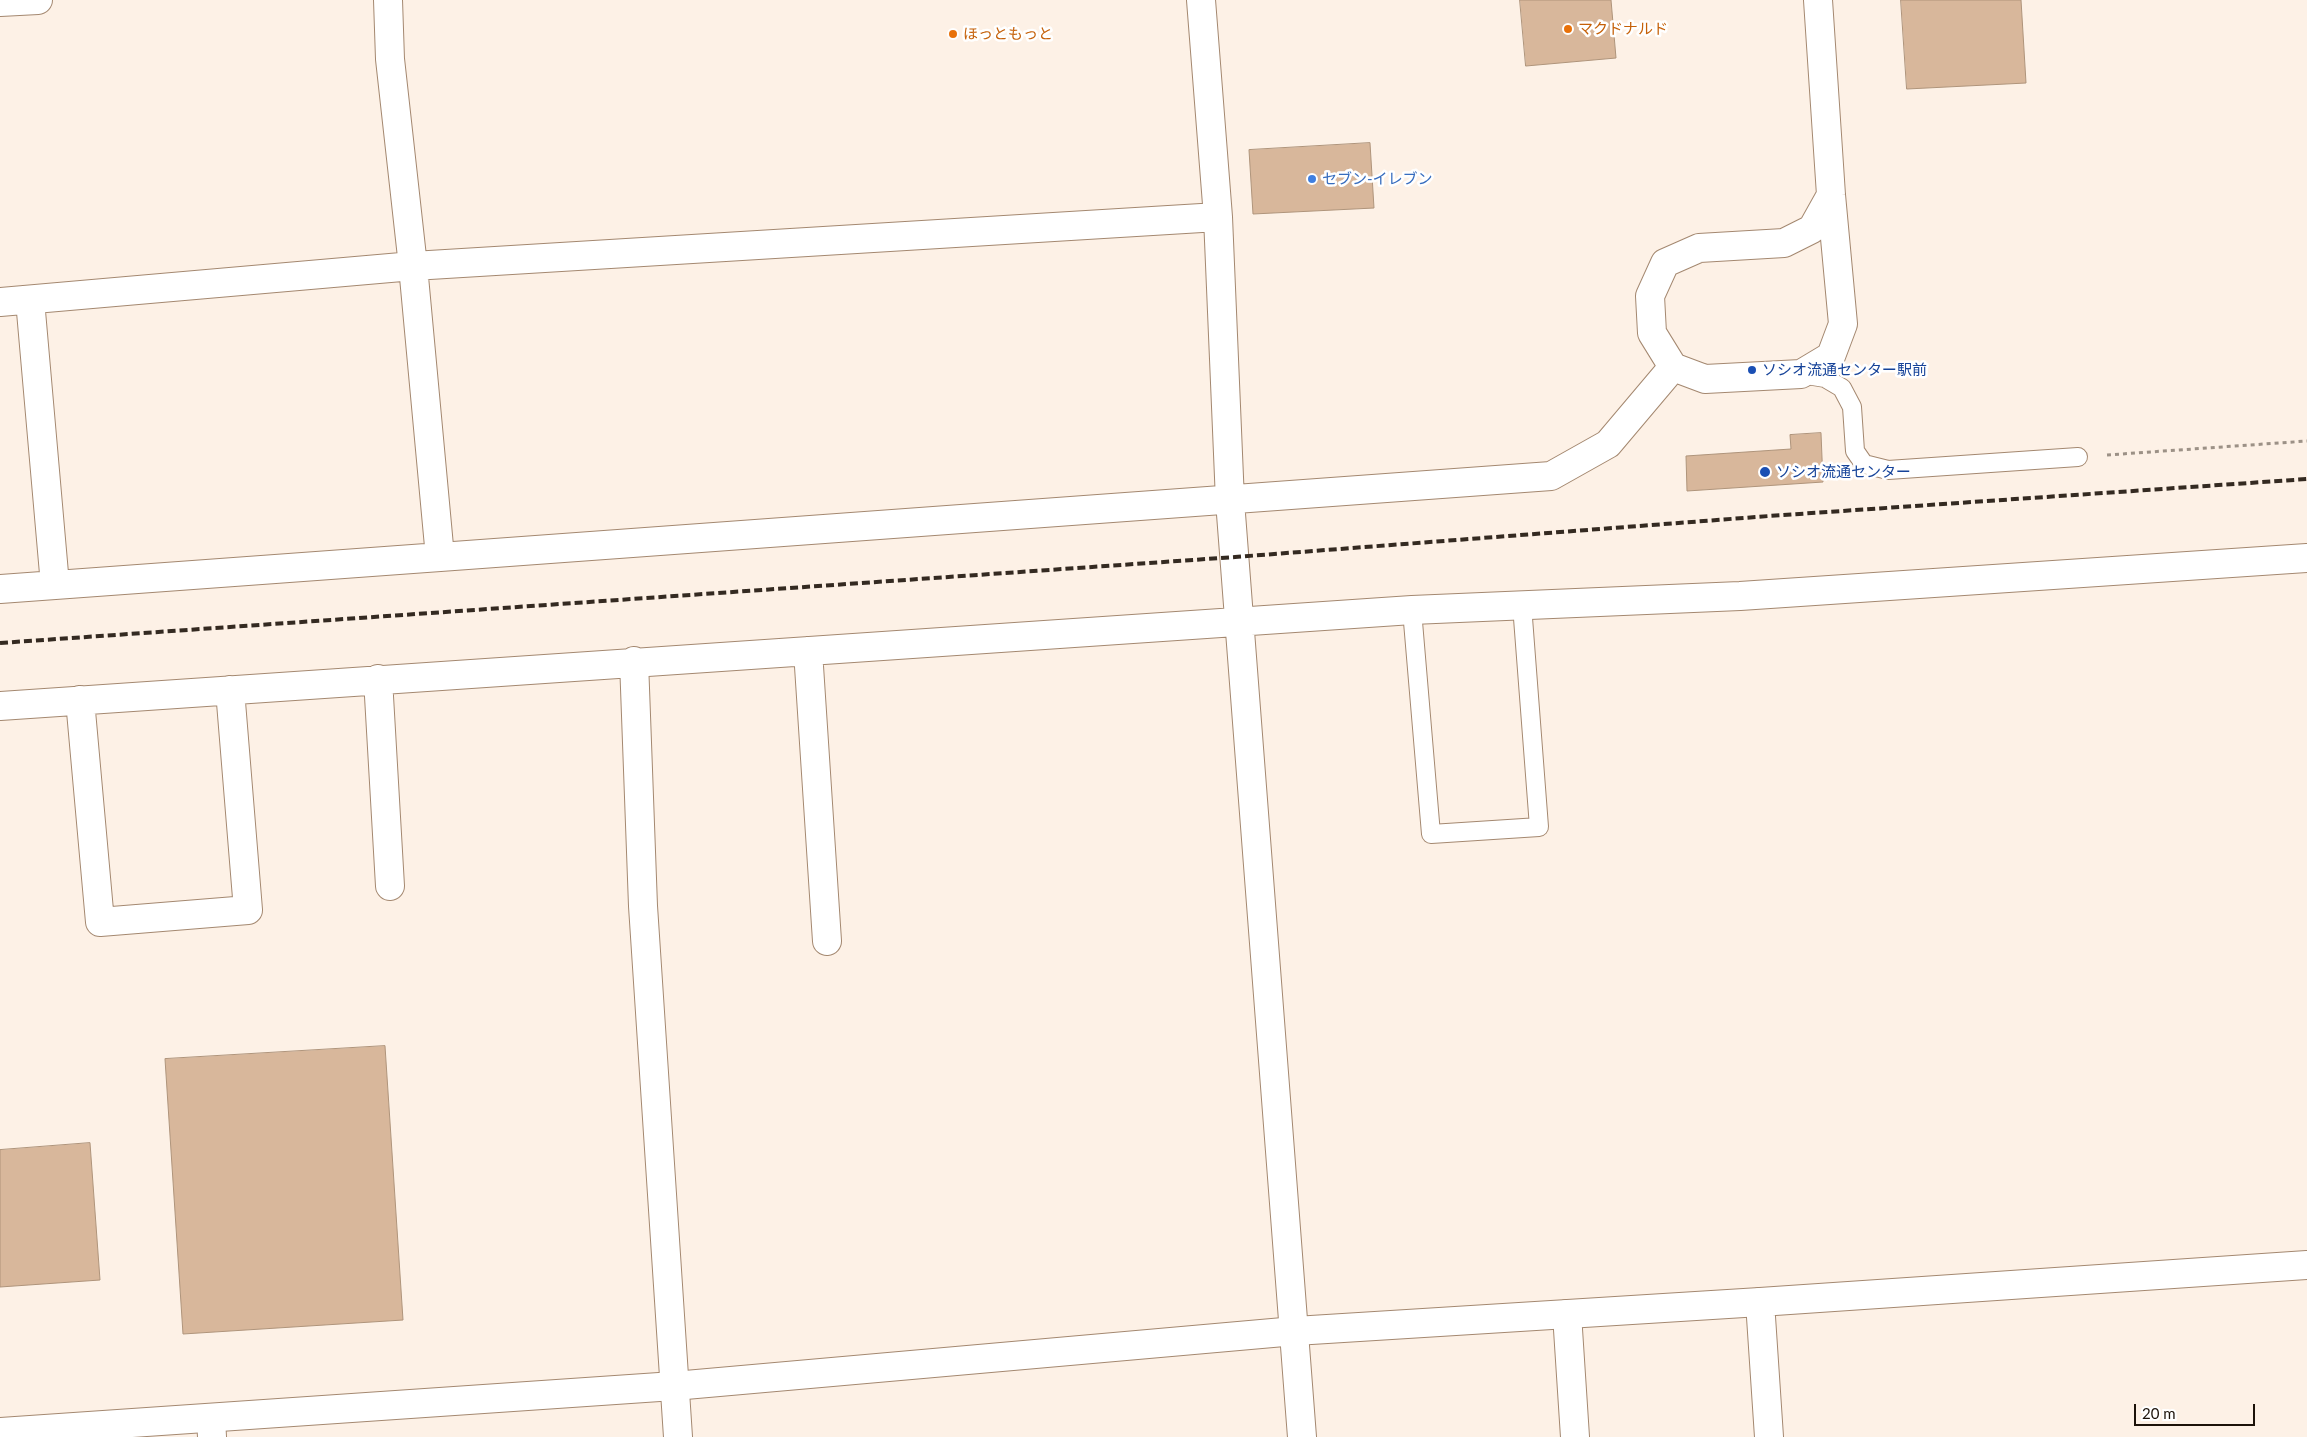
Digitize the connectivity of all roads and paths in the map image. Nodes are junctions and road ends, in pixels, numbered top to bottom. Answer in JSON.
{"nodes":[{"id":1,"x":38,"y":0,"type":"edge"},
{"id":2,"x":388,"y":0,"type":"edge"},
{"id":3,"x":1201,"y":0,"type":"edge"},
{"id":4,"x":1818,"y":0,"type":"edge"},
{"id":5,"x":0,"y":2,"type":"edge"},
{"id":6,"x":1831,"y":195,"type":"junction"},
{"id":7,"x":1218,"y":217,"type":"junction"},
{"id":8,"x":413,"y":266,"type":"junction"},
{"id":9,"x":30,"y":300,"type":"junction"},
{"id":10,"x":0,"y":302,"type":"edge"},
{"id":11,"x":1673,"y":367,"type":"junction"},
{"id":12,"x":1801,"y":374,"type":"junction"},
{"id":13,"x":2307,"y":441,"type":"edge"},
{"id":14,"x":2078,"y":457,"type":"joint"},
{"id":15,"x":1230,"y":501,"type":"junction"},
{"id":16,"x":440,"y":557,"type":"junction"},
{"id":17,"x":2307,"y":558,"type":"edge"},
{"id":18,"x":55,"y":586,"type":"junction"},
{"id":19,"x":0,"y":589,"type":"edge"},
{"id":20,"x":1522,"y":605,"type":"junction"},
{"id":21,"x":1412,"y":610,"type":"junction"},
{"id":22,"x":1239,"y":622,"type":"junction"},
{"id":23,"x":808,"y":652,"type":"junction"},
{"id":24,"x":634,"y":661,"type":"junction"},
{"id":25,"x":378,"y":679,"type":"junction"},
{"id":26,"x":230,"y":690,"type":"junction"},
{"id":27,"x":80,"y":700,"type":"junction"},
{"id":28,"x":0,"y":706,"type":"edge"},
{"id":29,"x":390,"y":886,"type":"dead end"},
{"id":30,"x":827,"y":941,"type":"dead end"},
{"id":31,"x":2307,"y":1265,"type":"edge"},
{"id":32,"x":1760,"y":1302,"type":"junction"},
{"id":33,"x":1566,"y":1314,"type":"junction"},
{"id":34,"x":1295,"y":1331,"type":"junction"},
{"id":35,"x":674,"y":1386,"type":"junction"},
{"id":36,"x":212,"y":1427,"type":"edge"},
{"id":37,"x":14,"y":1433,"type":"edge"},
{"id":38,"x":678,"y":1437,"type":"edge"},
{"id":39,"x":1302,"y":1437,"type":"edge"},
{"id":40,"x":1575,"y":1437,"type":"edge"},
{"id":41,"x":1769,"y":1437,"type":"edge"}],
"edges":[{"from":1,"to":5,"type":"street"},
{"from":2,"to":8,"type":"street"},
{"from":3,"to":7,"type":"street"},
{"from":4,"to":6,"type":"street"},
{"from":6,"to":11,"type":"street"},
{"from":6,"to":12,"type":"street"},
{"from":7,"to":8,"type":"street"},
{"from":7,"to":15,"type":"street"},
{"from":8,"to":9,"type":"street"},
{"from":8,"to":16,"type":"street"},
{"from":9,"to":10,"type":"street"},
{"from":9,"to":18,"type":"street"},
{"from":11,"to":12,"type":"street"},
{"from":11,"to":15,"type":"street"},
{"from":12,"to":14,"type":"lane"},
{"from":13,"to":14,"type":"path"},
{"from":15,"to":16,"type":"street"},
{"from":15,"to":22,"type":"street"},
{"from":16,"to":18,"type":"street"},
{"from":17,"to":20,"type":"street"},
{"from":18,"to":19,"type":"street"},
{"from":20,"to":21,"type":"street"},
{"from":20,"to":21,"type":"lane"},
{"from":21,"to":22,"type":"street"},
{"from":22,"to":23,"type":"street"},
{"from":22,"to":34,"type":"street"},
{"from":23,"to":24,"type":"street"},
{"from":23,"to":30,"type":"street"},
{"from":24,"to":25,"type":"street"},
{"from":24,"to":35,"type":"street"},
{"from":25,"to":26,"type":"street"},
{"from":25,"to":29,"type":"street"},
{"from":26,"to":27,"type":"street"},
{"from":26,"to":27,"type":"street"},
{"from":27,"to":28,"type":"street"},
{"from":31,"to":32,"type":"street"},
{"from":32,"to":33,"type":"street"},
{"from":32,"to":41,"type":"street"},
{"from":33,"to":34,"type":"street"},
{"from":33,"to":40,"type":"street"},
{"from":34,"to":35,"type":"street"},
{"from":34,"to":39,"type":"street"},
{"from":35,"to":36,"type":"street"},
{"from":35,"to":38,"type":"street"},
{"from":36,"to":37,"type":"street"}]}
